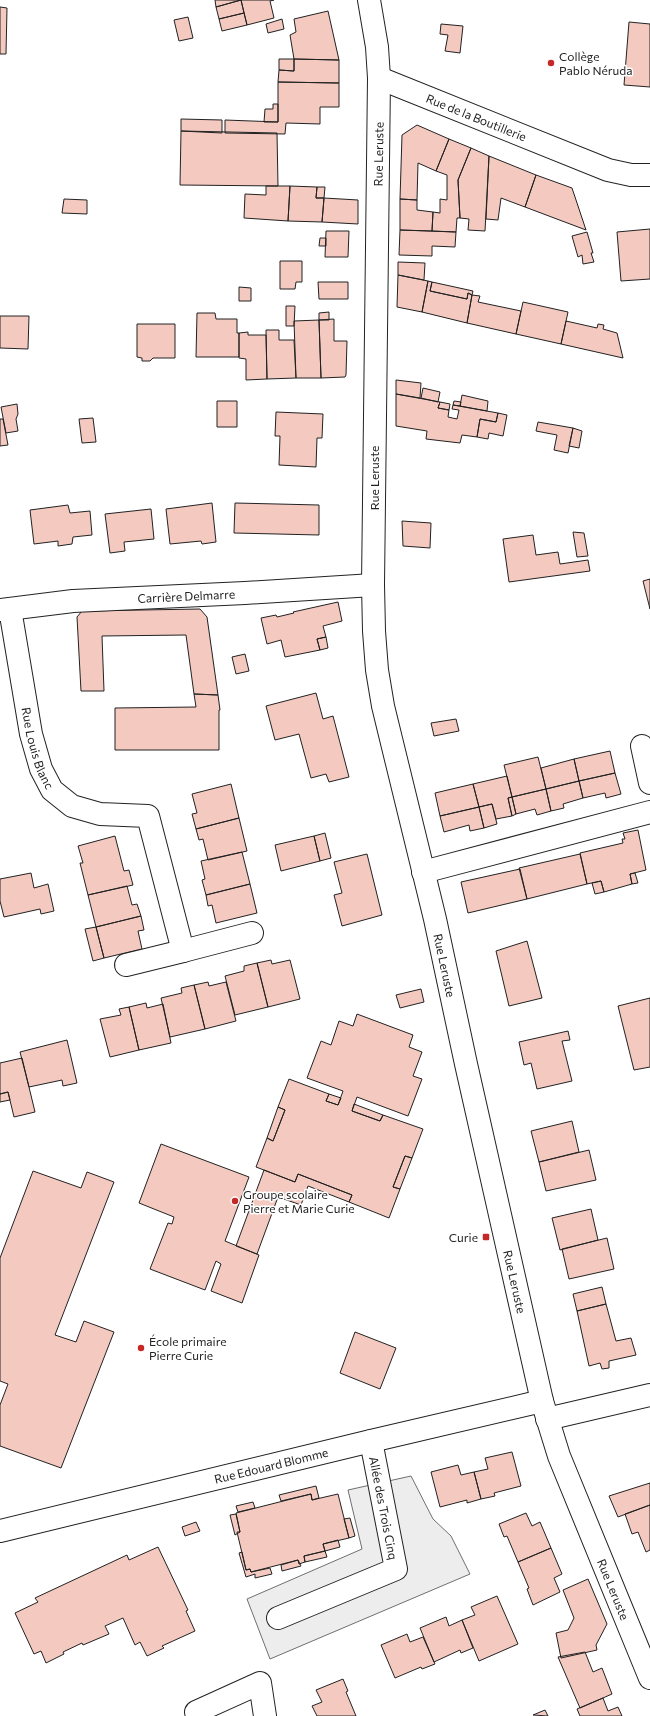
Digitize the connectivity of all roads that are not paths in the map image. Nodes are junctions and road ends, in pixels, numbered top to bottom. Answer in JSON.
{"nodes":[{"id":1,"x":369,"y":0,"type":"edge"},
{"id":2,"x":379,"y":78,"type":"junction"},
{"id":3,"x":650,"y":175,"type":"edge"},
{"id":4,"x":374,"y":585,"type":"junction"},
{"id":5,"x":5,"y":609,"type":"edge"},
{"id":6,"x":642,"y":746,"type":"dead end"},
{"id":7,"x":650,"y":783,"type":"edge"},
{"id":8,"x":650,"y":812,"type":"edge"},
{"id":9,"x":423,"y":872,"type":"junction"},
{"id":10,"x":252,"y":933,"type":"dead end"},
{"id":11,"x":184,"y":951,"type":"junction"},
{"id":12,"x":126,"y":965,"type":"dead end"},
{"id":13,"x":650,"y":1395,"type":"edge"},
{"id":14,"x":545,"y":1410,"type":"junction"},
{"id":15,"x":371,"y":1440,"type":"junction"},
{"id":16,"x":0,"y":1531,"type":"edge"},
{"id":17,"x":278,"y":1618,"type":"dead end"},
{"id":18,"x":650,"y":1678,"type":"edge"},
{"id":19,"x":196,"y":1712,"type":"dead end"},
{"id":20,"x":265,"y":1716,"type":"edge"}],
"edges":[{"from":1,"to":2,"type":"street"},
{"from":2,"to":3,"type":"street","name":"Rue de la Boutillerie"},
{"from":2,"to":4,"type":"street","name":"Rue Leruste"},
{"from":4,"to":5,"type":"street","name":"Carrière Delmarre"},
{"from":4,"to":9,"type":"street","name":"Rue Leruste"},
{"from":5,"to":11,"type":"street","name":"Rue Louis Blanc"},
{"from":6,"to":7,"type":"street"},
{"from":8,"to":9,"type":"street"},
{"from":9,"to":14,"type":"street","name":"Rue Leruste"},
{"from":10,"to":11,"type":"street"},
{"from":11,"to":12,"type":"street"},
{"from":13,"to":14,"type":"street","name":"Rue Edouard Blomme"},
{"from":14,"to":15,"type":"street","name":"Rue Edouard Blomme"},
{"from":14,"to":18,"type":"street","name":"Rue Leruste"},
{"from":15,"to":16,"type":"street","name":"Rue Edouard Blomme"},
{"from":15,"to":17,"type":"street","name":"Allée des Trois Cinq"},
{"from":19,"to":20,"type":"street"}]}
